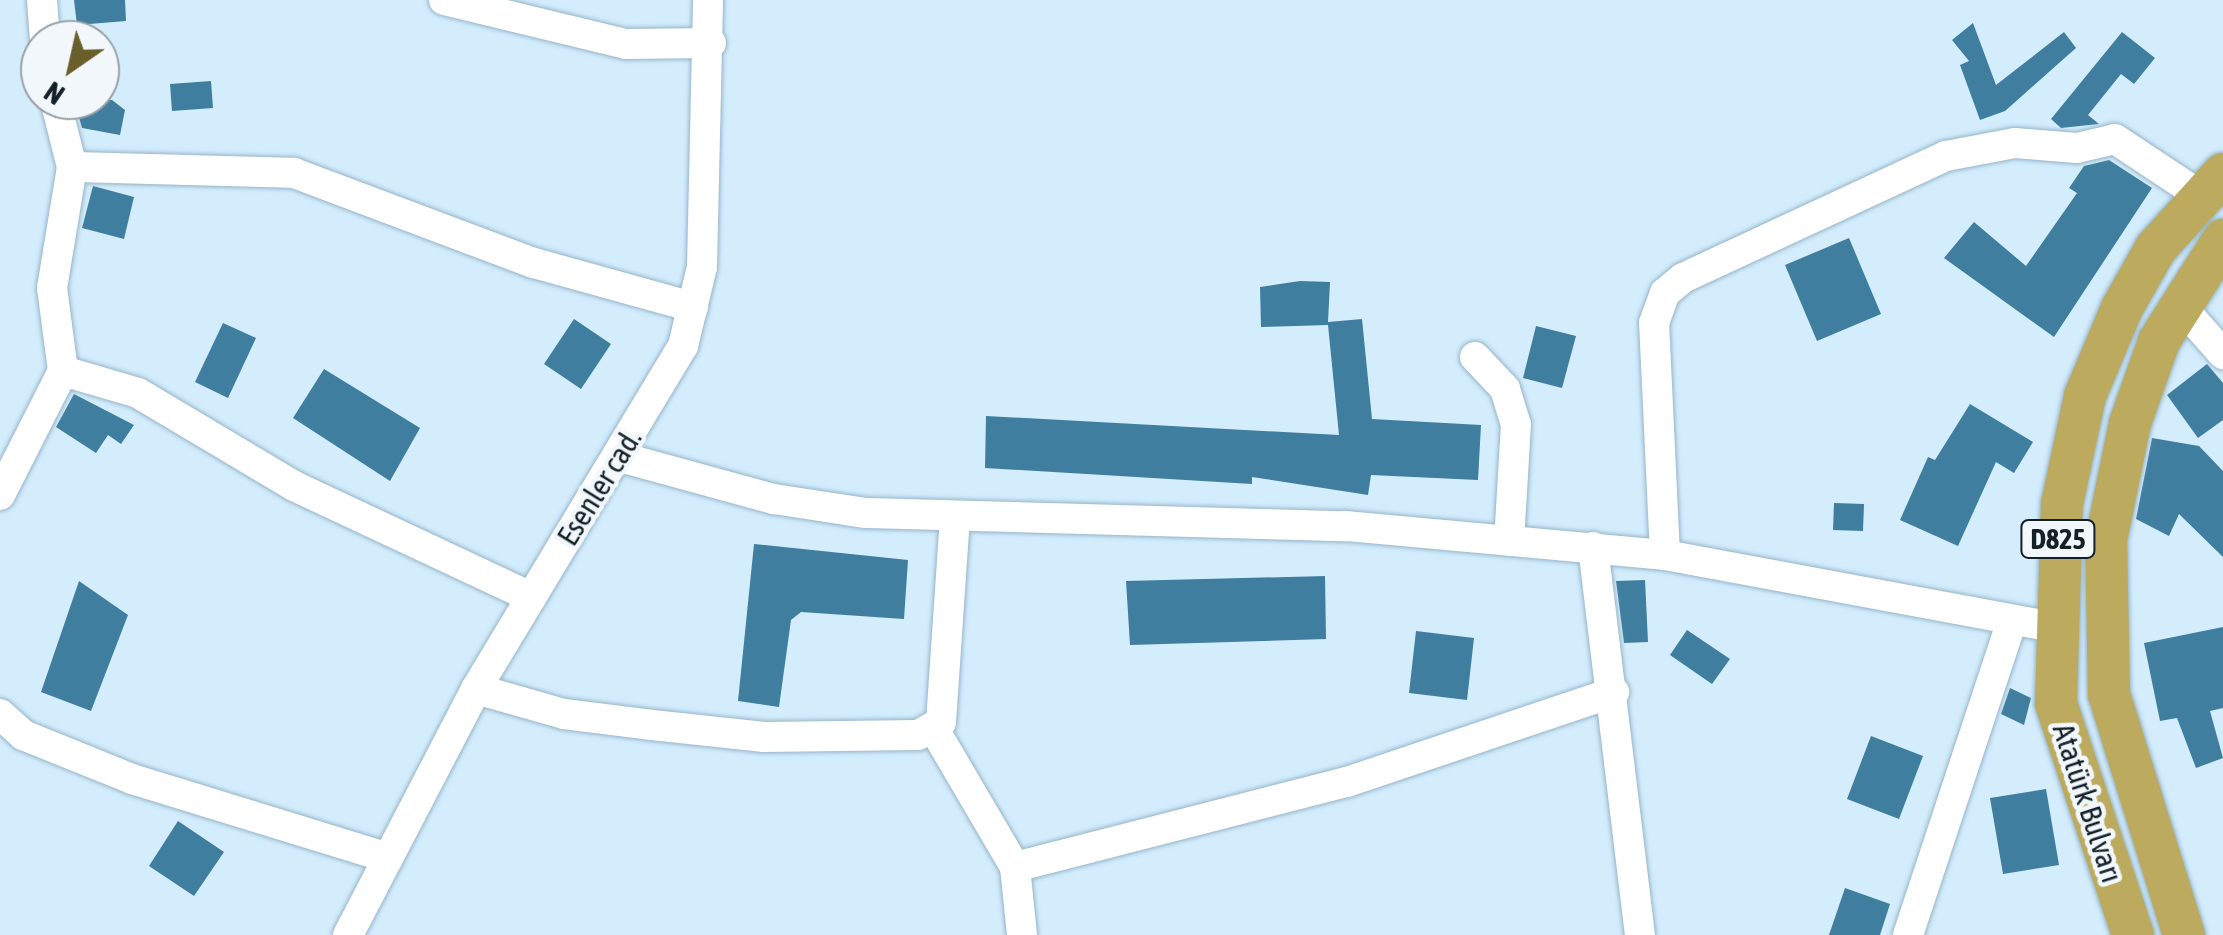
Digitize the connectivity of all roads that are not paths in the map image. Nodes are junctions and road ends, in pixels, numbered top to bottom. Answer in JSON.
{"nodes":[{"id":1,"x":444,"y":0,"type":"edge"},
{"id":2,"x":708,"y":0,"type":"edge"},
{"id":3,"x":711,"y":43,"type":"junction"},
{"id":4,"x":60,"y":120,"type":"edge"},
{"id":5,"x":72,"y":166,"type":"junction"},
{"id":6,"x":2212,"y":185,"type":"edge"},
{"id":7,"x":2223,"y":240,"type":"edge"},
{"id":8,"x":2179,"y":304,"type":"junction"},
{"id":9,"x":692,"y":307,"type":"junction"},
{"id":10,"x":2223,"y":354,"type":"edge"},
{"id":11,"x":1476,"y":357,"type":"dead end"},
{"id":12,"x":63,"y":371,"type":"junction"},
{"id":13,"x":620,"y":457,"type":"junction"},
{"id":14,"x":0,"y":495,"type":"edge"},
{"id":15,"x":956,"y":518,"type":"junction"},
{"id":16,"x":1509,"y":541,"type":"junction"},
{"id":17,"x":1593,"y":547,"type":"junction"},
{"id":18,"x":1666,"y":554,"type":"junction"},
{"id":19,"x":531,"y":597,"type":"junction"},
{"id":20,"x":2012,"y":624,"type":"junction"},
{"id":21,"x":2054,"y":628,"type":"junction"},
{"id":22,"x":476,"y":688,"type":"junction"},
{"id":23,"x":1614,"y":692,"type":"junction"},
{"id":24,"x":0,"y":714,"type":"edge"},
{"id":25,"x":934,"y":729,"type":"junction"},
{"id":26,"x":388,"y":858,"type":"junction"},
{"id":27,"x":1015,"y":867,"type":"junction"},
{"id":28,"x":348,"y":935,"type":"edge"},
{"id":29,"x":1022,"y":935,"type":"edge"},
{"id":30,"x":1640,"y":935,"type":"edge"},
{"id":31,"x":1908,"y":935,"type":"edge"},
{"id":32,"x":2134,"y":935,"type":"edge"},
{"id":33,"x":2184,"y":935,"type":"edge"}],
"edges":[{"from":1,"to":3,"type":"street"},
{"from":2,"to":3,"type":"street","name":"Esenler cad."},
{"from":3,"to":9,"type":"street","name":"Esenler cad."},
{"from":4,"to":5,"type":"street"},
{"from":5,"to":9,"type":"street"},
{"from":5,"to":12,"type":"street"},
{"from":6,"to":18,"type":"street"},
{"from":6,"to":21,"type":"highway","name":"Atatürk Bulvarı","number":"D825"},
{"from":7,"to":8,"type":"highway","name":"Atatürk Bulvarı","number":"D825"},
{"from":8,"to":10,"type":"street"},
{"from":8,"to":33,"type":"highway","name":"Atatürk Bulvarı","number":"D825"},
{"from":9,"to":13,"type":"street","name":"Esenler cad."},
{"from":11,"to":16,"type":"street"},
{"from":12,"to":14,"type":"street"},
{"from":12,"to":19,"type":"street"},
{"from":13,"to":15,"type":"street"},
{"from":13,"to":19,"type":"street","name":"Esenler cad."},
{"from":15,"to":16,"type":"street"},
{"from":15,"to":25,"type":"street"},
{"from":16,"to":17,"type":"street"},
{"from":17,"to":18,"type":"street"},
{"from":17,"to":23,"type":"street"},
{"from":18,"to":20,"type":"street"},
{"from":19,"to":22,"type":"street","name":"Esenler cad."},
{"from":20,"to":21,"type":"street"},
{"from":20,"to":31,"type":"street"},
{"from":21,"to":32,"type":"highway","name":"Atatürk Bulvarı","number":"D825"},
{"from":22,"to":25,"type":"street"},
{"from":22,"to":26,"type":"street","name":"Esenler cad."},
{"from":23,"to":27,"type":"street"},
{"from":23,"to":30,"type":"street"},
{"from":24,"to":26,"type":"street"},
{"from":25,"to":27,"type":"street"},
{"from":26,"to":28,"type":"street","name":"Esenler cad."},
{"from":27,"to":29,"type":"street"}]}
